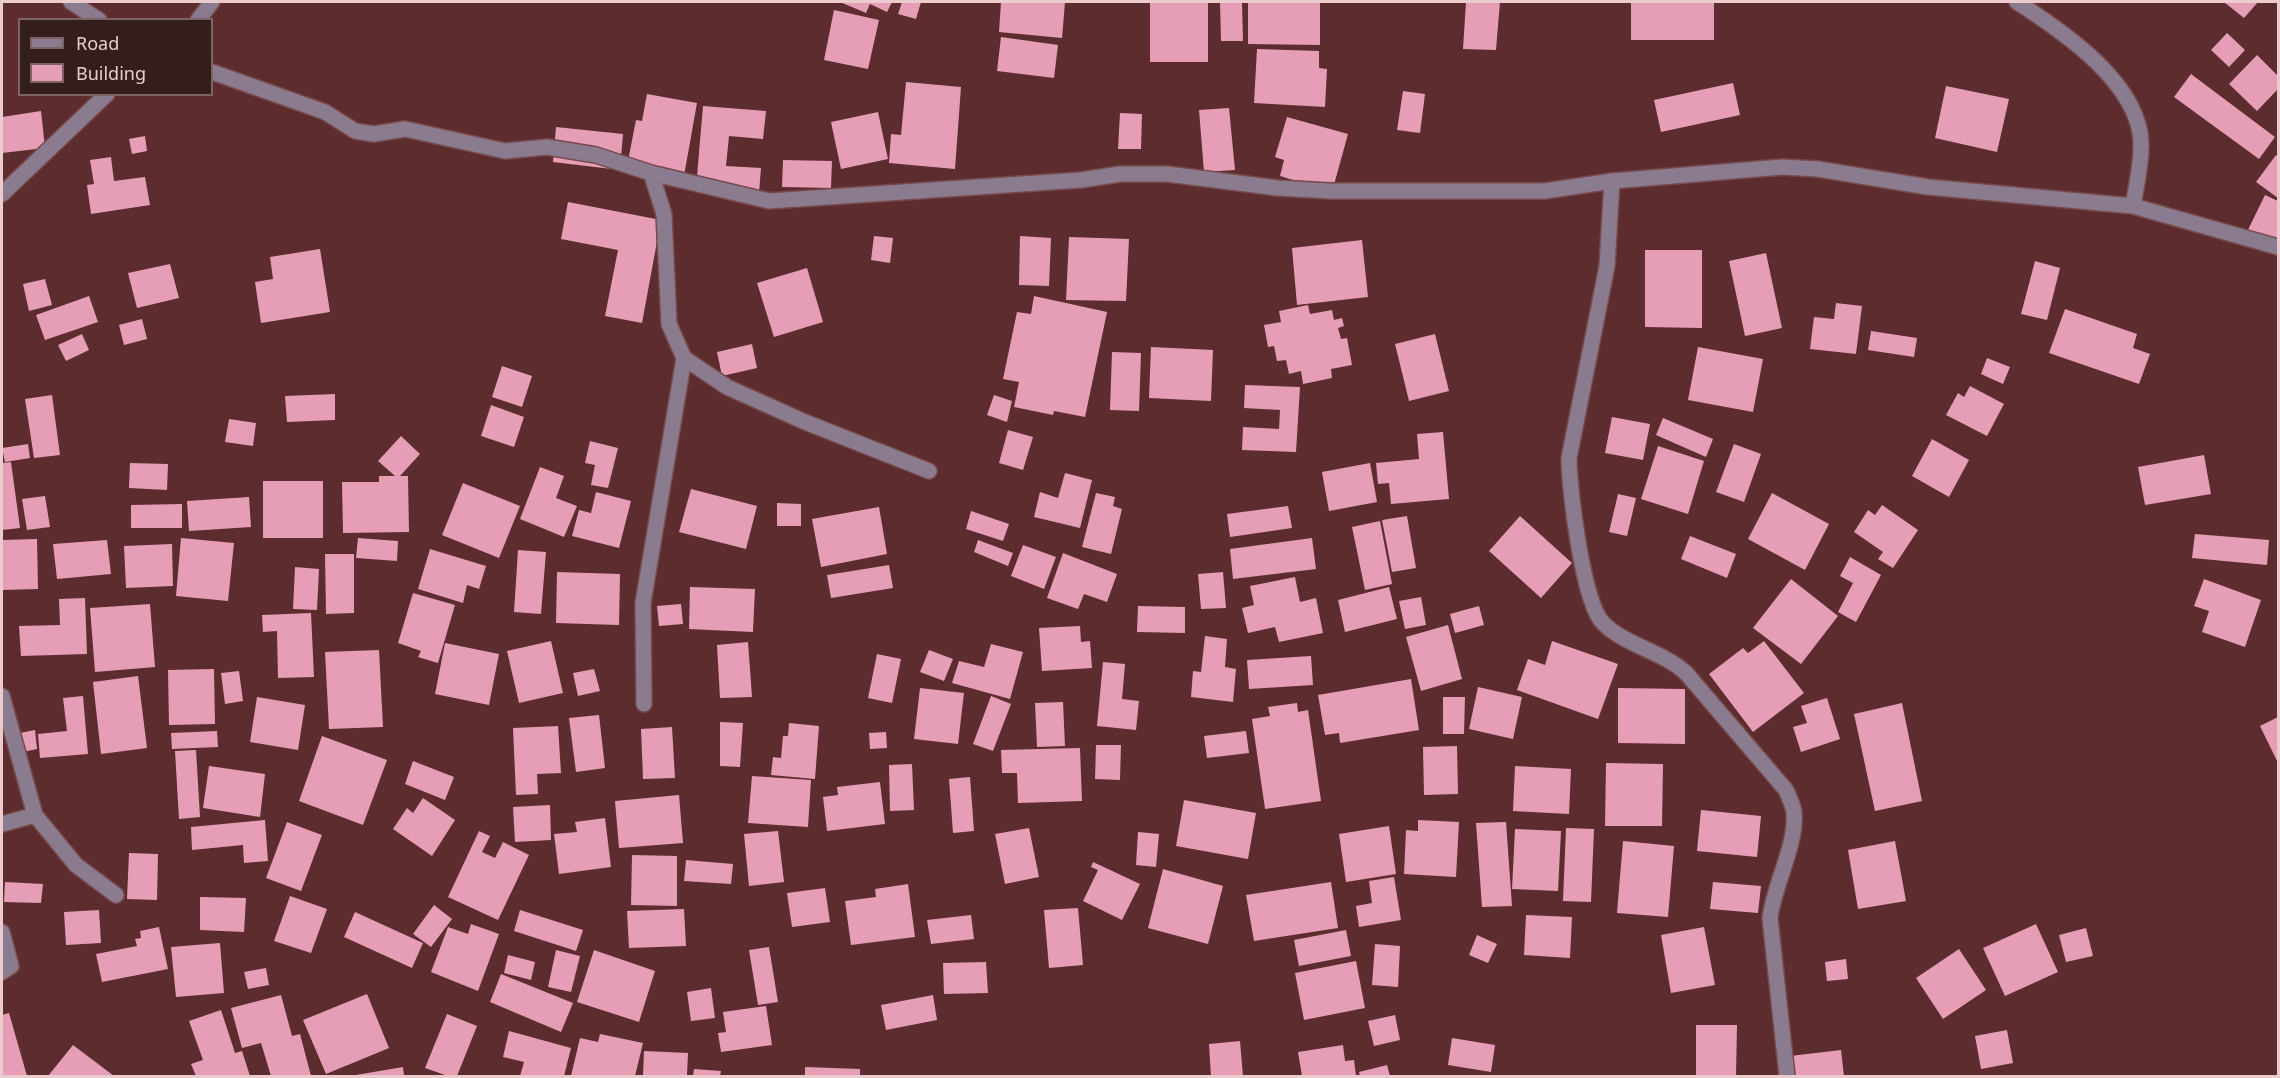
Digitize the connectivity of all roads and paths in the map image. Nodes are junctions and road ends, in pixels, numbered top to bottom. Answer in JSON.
{"nodes":[{"id":1,"x":71,"y":2,"type":"edge"},
{"id":2,"x":212,"y":2,"type":"edge"},
{"id":3,"x":2017,"y":2,"type":"edge"},
{"id":4,"x":96,"y":18,"type":"edge"},
{"id":5,"x":200,"y":18,"type":"edge"},
{"id":6,"x":213,"y":72,"type":"edge"},
{"id":7,"x":105,"y":96,"type":"edge"},
{"id":8,"x":651,"y":173,"type":"junction"},
{"id":9,"x":1612,"y":181,"type":"junction"},
{"id":10,"x":2,"y":194,"type":"edge"},
{"id":11,"x":2133,"y":206,"type":"junction"},
{"id":12,"x":2278,"y":247,"type":"edge"},
{"id":13,"x":684,"y":358,"type":"junction"},
{"id":14,"x":929,"y":471,"type":"dead end"},
{"id":15,"x":2,"y":696,"type":"edge"},
{"id":16,"x":644,"y":704,"type":"dead end"},
{"id":17,"x":35,"y":815,"type":"junction"},
{"id":18,"x":2,"y":824,"type":"edge"},
{"id":19,"x":116,"y":895,"type":"dead end"},
{"id":20,"x":2,"y":932,"type":"edge"},
{"id":21,"x":2,"y":972,"type":"edge"},
{"id":22,"x":1787,"y":1077,"type":"edge"}],
"edges":[{"from":1,"to":4,"type":"street"},
{"from":2,"to":5,"type":"street"},
{"from":3,"to":11,"type":"street"},
{"from":6,"to":8,"type":"street"},
{"from":7,"to":10,"type":"street"},
{"from":8,"to":9,"type":"street"},
{"from":8,"to":13,"type":"street"},
{"from":9,"to":11,"type":"street"},
{"from":9,"to":22,"type":"street"},
{"from":11,"to":12,"type":"street"},
{"from":13,"to":14,"type":"street"},
{"from":13,"to":16,"type":"street"},
{"from":15,"to":17,"type":"street"},
{"from":17,"to":18,"type":"street"},
{"from":17,"to":19,"type":"street"},
{"from":20,"to":21,"type":"street"}]}
